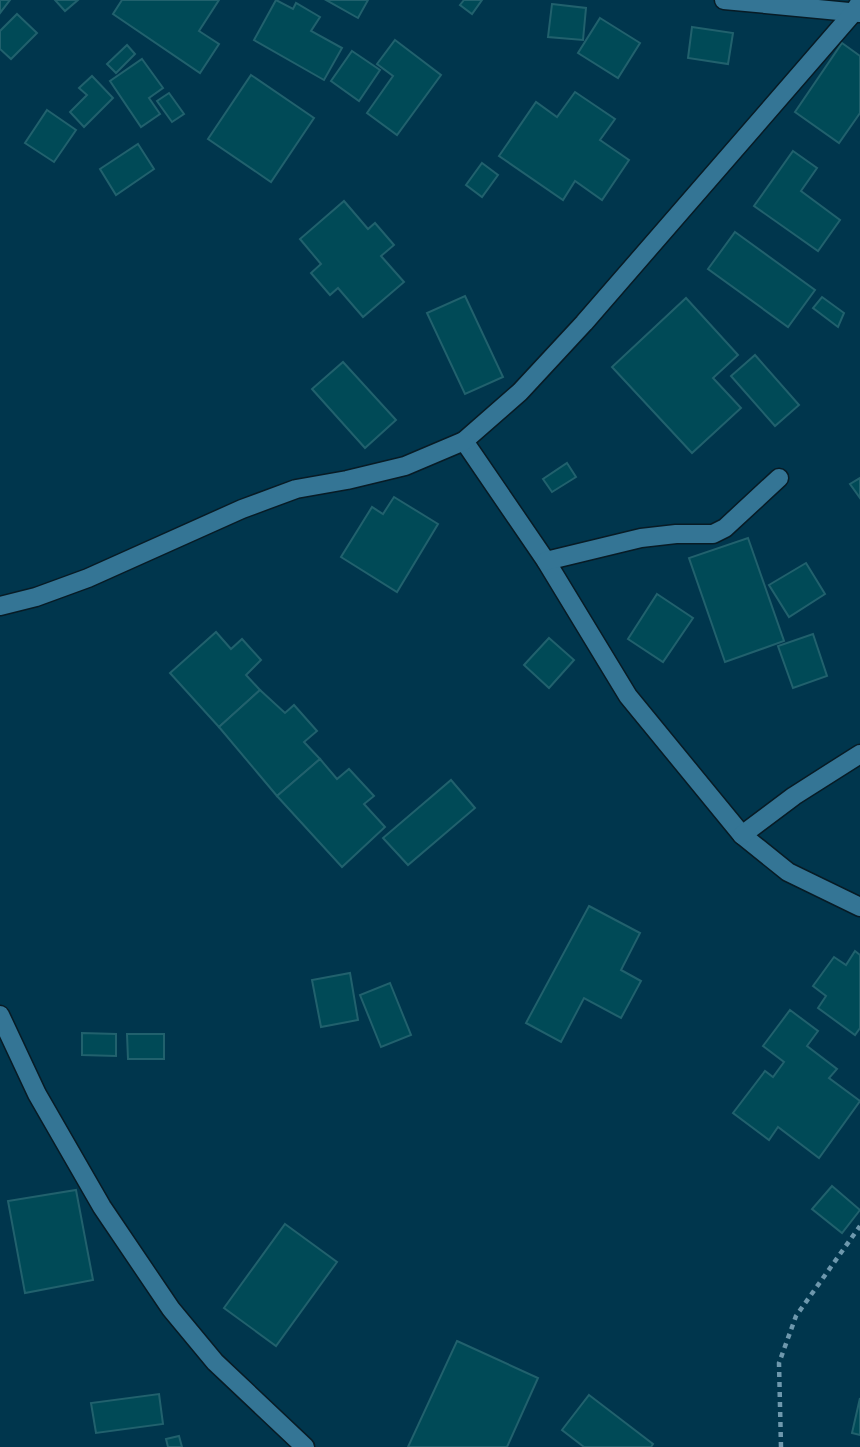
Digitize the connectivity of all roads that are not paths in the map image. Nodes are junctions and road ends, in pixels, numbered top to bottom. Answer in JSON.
{"nodes":[{"id":1,"x":723,"y":0,"type":"edge"},
{"id":2,"x":858,"y":9,"type":"edge"},
{"id":3,"x":464,"y":441,"type":"junction"},
{"id":4,"x":779,"y":478,"type":"dead end"},
{"id":5,"x":546,"y":561,"type":"junction"},
{"id":6,"x":0,"y":606,"type":"edge"},
{"id":7,"x":860,"y":754,"type":"edge"},
{"id":8,"x":742,"y":835,"type":"junction"},
{"id":9,"x":860,"y":907,"type":"edge"},
{"id":10,"x":0,"y":1015,"type":"edge"},
{"id":11,"x":305,"y":1447,"type":"edge"}],
"edges":[{"from":1,"to":2,"type":"street"},
{"from":2,"to":3,"type":"street"},
{"from":3,"to":5,"type":"street"},
{"from":3,"to":6,"type":"street"},
{"from":4,"to":5,"type":"street"},
{"from":5,"to":8,"type":"street"},
{"from":7,"to":8,"type":"street"},
{"from":8,"to":9,"type":"street"},
{"from":10,"to":11,"type":"street"}]}
